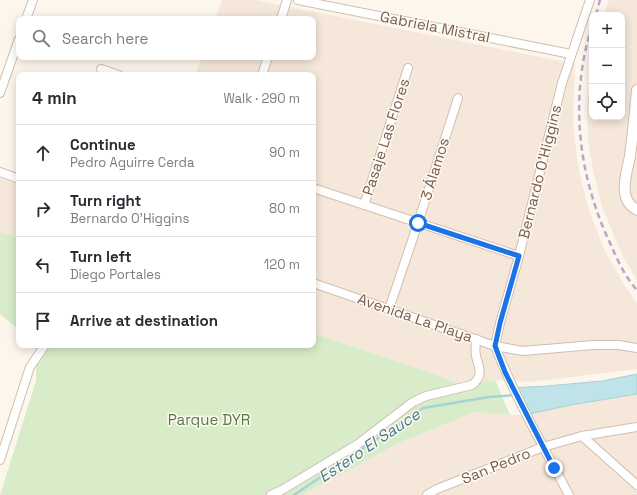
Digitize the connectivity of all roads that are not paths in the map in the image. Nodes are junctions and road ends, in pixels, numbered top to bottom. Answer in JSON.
{"nodes":[{"id":1,"x":33,"y":0,"type":"edge"},
{"id":2,"x":287,"y":0,"type":"edge"},
{"id":3,"x":298,"y":0,"type":"edge"},
{"id":4,"x":590,"y":0,"type":"edge"},
{"id":5,"x":27,"y":16,"type":"edge"},
{"id":6,"x":282,"y":16,"type":"edge"},
{"id":7,"x":16,"y":47,"type":"edge"},
{"id":8,"x":571,"y":54,"type":"junction"},
{"id":9,"x":267,"y":60,"type":"edge"},
{"id":10,"x":408,"y":68,"type":"dead end"},
{"id":11,"x":102,"y":69,"type":"dead end"},
{"id":12,"x":110,"y":72,"type":"edge"},
{"id":13,"x":263,"y":72,"type":"edge"},
{"id":14,"x":637,"y":90,"type":"edge"},
{"id":15,"x":0,"y":91,"type":"edge"},
{"id":16,"x":458,"y":98,"type":"dead end"},
{"id":17,"x":0,"y":172,"type":"edge"},
{"id":18,"x":16,"y":178,"type":"edge"},
{"id":19,"x":316,"y":189,"type":"edge"},
{"id":20,"x":364,"y":205,"type":"junction"},
{"id":21,"x":634,"y":208,"type":"edge"},
{"id":22,"x":418,"y":223,"type":"junction"},
{"id":23,"x":519,"y":256,"type":"junction"},
{"id":24,"x":316,"y":284,"type":"edge"},
{"id":25,"x":389,"y":309,"type":"junction"},
{"id":26,"x":477,"y":339,"type":"junction"},
{"id":27,"x":495,"y":346,"type":"junction"},
{"id":28,"x":43,"y":348,"type":"edge"},
{"id":29,"x":637,"y":348,"type":"edge"},
{"id":30,"x":637,"y":427,"type":"edge"},
{"id":31,"x":582,"y":436,"type":"junction"},
{"id":32,"x":543,"y":447,"type":"junction"},
{"id":33,"x":0,"y":460,"type":"edge"},
{"id":34,"x":637,"y":485,"type":"edge"},
{"id":35,"x":271,"y":495,"type":"edge"},
{"id":36,"x":427,"y":495,"type":"edge"},
{"id":37,"x":568,"y":495,"type":"edge"}],
"edges":[{"from":1,"to":5,"type":"street"},
{"from":2,"to":6,"type":"street"},
{"from":3,"to":8,"type":"street","name":"Gabriela Mistral"},
{"from":4,"to":8,"type":"street","name":"Bernardo O'Higgins"},
{"from":7,"to":15,"type":"street"},
{"from":8,"to":23,"type":"street","name":"Bernardo O'Higgins"},
{"from":9,"to":13,"type":"street"},
{"from":10,"to":20,"type":"street","name":"Pasaje Las Flores"},
{"from":11,"to":12,"type":"street"},
{"from":14,"to":21,"type":"street"},
{"from":16,"to":22,"type":"street","name":"3 Álamos"},
{"from":17,"to":18,"type":"street"},
{"from":19,"to":20,"type":"street"},
{"from":20,"to":22,"type":"street"},
{"from":22,"to":23,"type":"street"},
{"from":22,"to":25,"type":"street","name":"3 Álamos"},
{"from":23,"to":27,"type":"street","name":"Bernardo O'Higgins"},
{"from":24,"to":25,"type":"street","name":"Avenida La Playa"},
{"from":25,"to":26,"type":"street","name":"Avenida La Playa"},
{"from":26,"to":27,"type":"street","name":"Avenida La Playa"},
{"from":26,"to":35,"type":"street"},
{"from":27,"to":29,"type":"street","name":"Avenida La Playa"},
{"from":27,"to":32,"type":"street"},
{"from":28,"to":33,"type":"street"},
{"from":30,"to":31,"type":"street","name":"San Pedro"},
{"from":31,"to":32,"type":"street","name":"San Pedro"},
{"from":31,"to":34,"type":"street"},
{"from":32,"to":36,"type":"street","name":"San Pedro"},
{"from":32,"to":37,"type":"street"}]}
